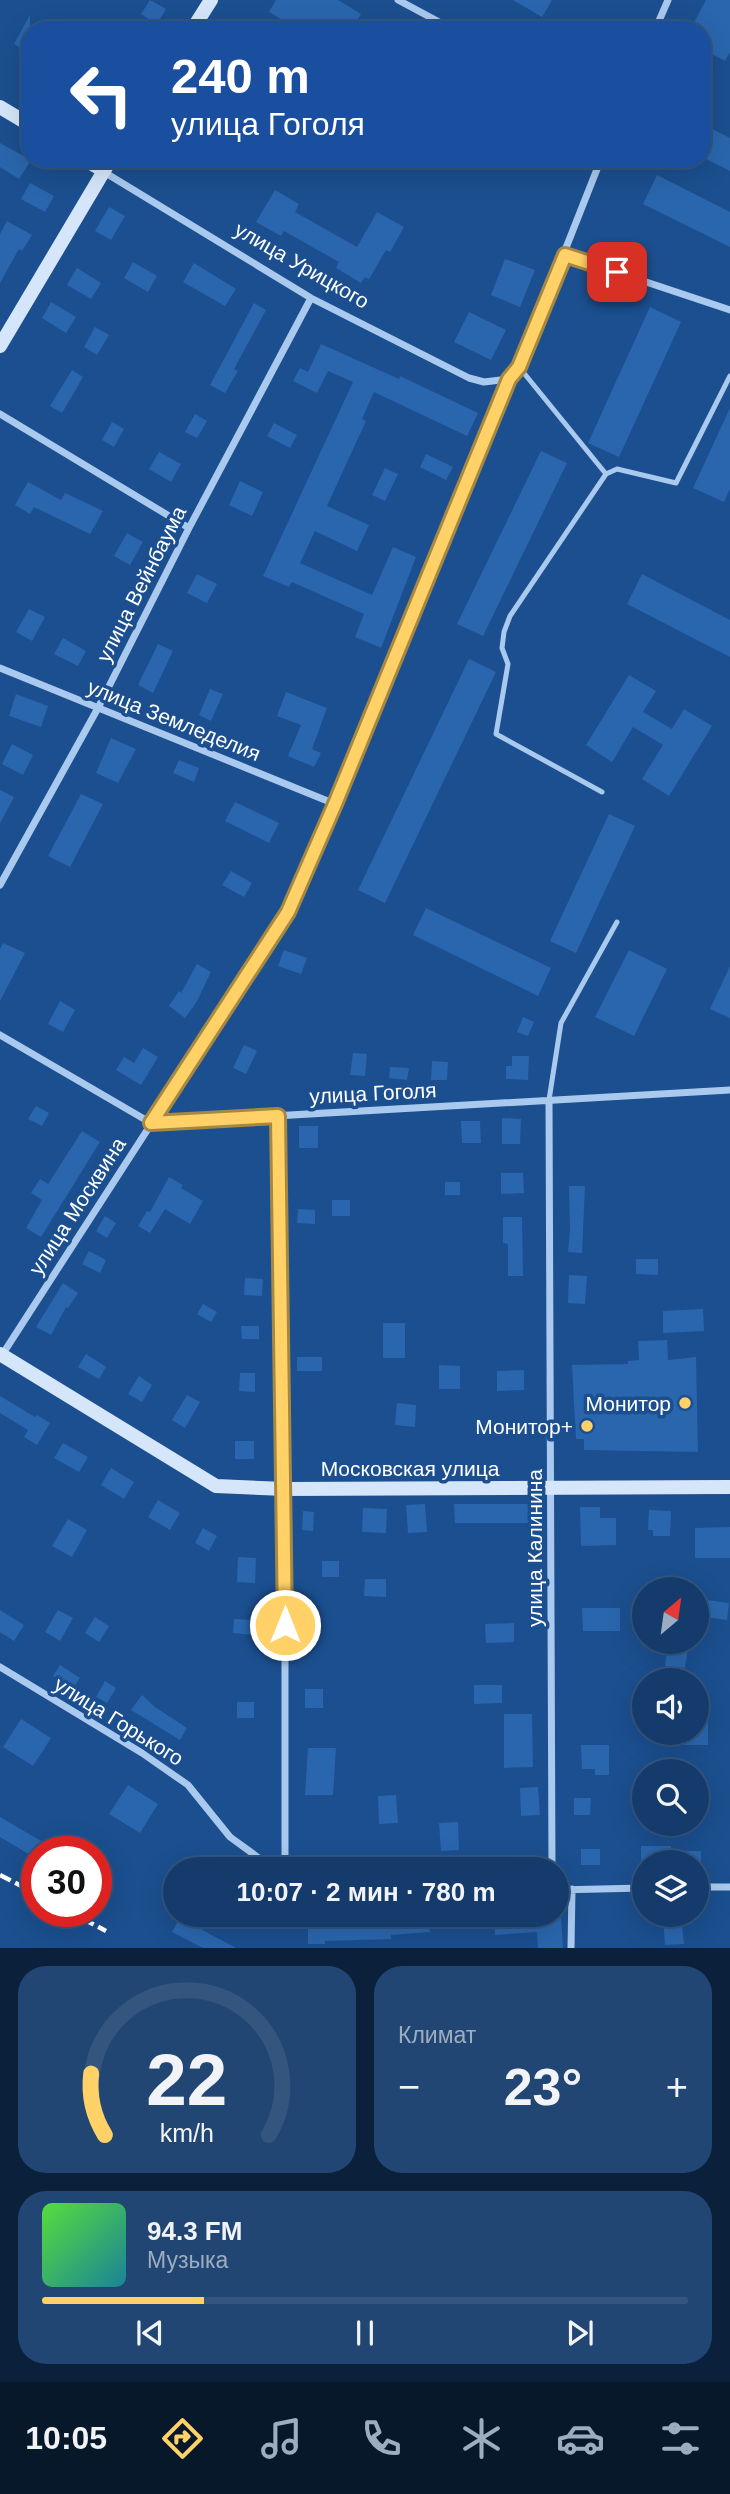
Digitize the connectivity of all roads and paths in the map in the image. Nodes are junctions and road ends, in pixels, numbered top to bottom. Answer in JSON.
{"nodes":[{"id":1,"x":211,"y":0,"type":"edge"},
{"id":2,"x":398,"y":0,"type":"edge"},
{"id":3,"x":668,"y":0,"type":"edge"},
{"id":4,"x":198,"y":21,"type":"edge"},
{"id":5,"x":437,"y":21,"type":"edge"},
{"id":6,"x":659,"y":21,"type":"edge"},
{"id":7,"x":0,"y":107,"type":"edge"},
{"id":8,"x":21,"y":120,"type":"edge"},
{"id":9,"x":105,"y":168,"type":"edge"},
{"id":10,"x":112,"y":168,"type":"edge"},
{"id":11,"x":598,"y":168,"type":"edge"},
{"id":12,"x":565,"y":255,"type":"junction"},
{"id":13,"x":311,"y":298,"type":"junction"},
{"id":14,"x":730,"y":310,"type":"edge"},
{"id":15,"x":0,"y":346,"type":"edge"},
{"id":16,"x":519,"y":367,"type":"junction"},
{"id":17,"x":730,"y":376,"type":"edge"},
{"id":18,"x":509,"y":379,"type":"junction"},
{"id":19,"x":0,"y":414,"type":"edge"},
{"id":20,"x":606,"y":474,"type":"junction"},
{"id":21,"x":189,"y":528,"type":"junction"},
{"id":22,"x":0,"y":668,"type":"edge"},
{"id":23,"x":98,"y":708,"type":"junction"},
{"id":24,"x":602,"y":792,"type":"dead end"},
{"id":25,"x":335,"y":804,"type":"junction"},
{"id":26,"x":0,"y":885,"type":"edge"},
{"id":27,"x":617,"y":922,"type":"dead end"},
{"id":28,"x":0,"y":1035,"type":"edge"},
{"id":29,"x":730,"y":1090,"type":"edge"},
{"id":30,"x":549,"y":1100,"type":"junction"},
{"id":31,"x":278,"y":1116,"type":"junction"},
{"id":32,"x":151,"y":1123,"type":"junction"},
{"id":33,"x":0,"y":1356,"type":"edge"},
{"id":34,"x":730,"y":1487,"type":"edge"},
{"id":35,"x":285,"y":1489,"type":"junction"},
{"id":36,"x":552,"y":1489,"type":"junction"},
{"id":37,"x":0,"y":1667,"type":"edge"},
{"id":38,"x":258,"y":1857,"type":"edge"},
{"id":39,"x":285,"y":1857,"type":"edge"},
{"id":40,"x":552,"y":1857,"type":"edge"},
{"id":41,"x":709,"y":1887,"type":"edge"},
{"id":42,"x":730,"y":1887,"type":"edge"},
{"id":43,"x":632,"y":1888,"type":"edge"},
{"id":44,"x":569,"y":1889,"type":"edge"},
{"id":45,"x":572,"y":1889,"type":"junction"},
{"id":46,"x":571,"y":1948,"type":"edge"}],
"edges":[{"from":1,"to":4,"type":"street"},
{"from":2,"to":5,"type":"street"},
{"from":3,"to":6,"type":"street"},
{"from":7,"to":8,"type":"street"},
{"from":9,"to":15,"type":"street"},
{"from":10,"to":13,"type":"street","name":"улица Урицкого"},
{"from":11,"to":12,"type":"street","name":"улица Москвина"},
{"from":12,"to":14,"type":"street"},
{"from":12,"to":16,"type":"street","name":"улица Москвина"},
{"from":13,"to":18,"type":"street","name":"улица Урицкого"},
{"from":13,"to":21,"type":"street","name":"улица Вейнбаума"},
{"from":16,"to":18,"type":"street","name":"улица Москвина"},
{"from":16,"to":20,"type":"lane"},
{"from":17,"to":20,"type":"lane"},
{"from":18,"to":25,"type":"street","name":"улица Москвина"},
{"from":19,"to":21,"type":"street"},
{"from":20,"to":24,"type":"lane"},
{"from":21,"to":23,"type":"street","name":"улица Вейнбаума"},
{"from":22,"to":23,"type":"street","name":"улица Земледелия"},
{"from":23,"to":25,"type":"street","name":"улица Земледелия"},
{"from":23,"to":26,"type":"street","name":"улица Вейнбаума"},
{"from":25,"to":32,"type":"street","name":"улица Москвина"},
{"from":27,"to":30,"type":"lane"},
{"from":28,"to":32,"type":"street"},
{"from":29,"to":30,"type":"street","name":"улица Гоголя"},
{"from":30,"to":31,"type":"street","name":"улица Гоголя"},
{"from":30,"to":36,"type":"street","name":"улица Калинина"},
{"from":31,"to":32,"type":"street","name":"улица Гоголя"},
{"from":31,"to":35,"type":"street"},
{"from":32,"to":33,"type":"street","name":"улица Москвина"},
{"from":33,"to":35,"type":"street","name":"Московская улица"},
{"from":34,"to":36,"type":"street","name":"Московская улица"},
{"from":35,"to":36,"type":"street","name":"Московская улица"},
{"from":35,"to":39,"type":"street"},
{"from":36,"to":40,"type":"street","name":"улица Калинина"},
{"from":37,"to":38,"type":"street","name":"улица Горького"},
{"from":41,"to":42,"type":"street"},
{"from":43,"to":45,"type":"street"},
{"from":44,"to":45,"type":"street"},
{"from":45,"to":46,"type":"street"}]}
